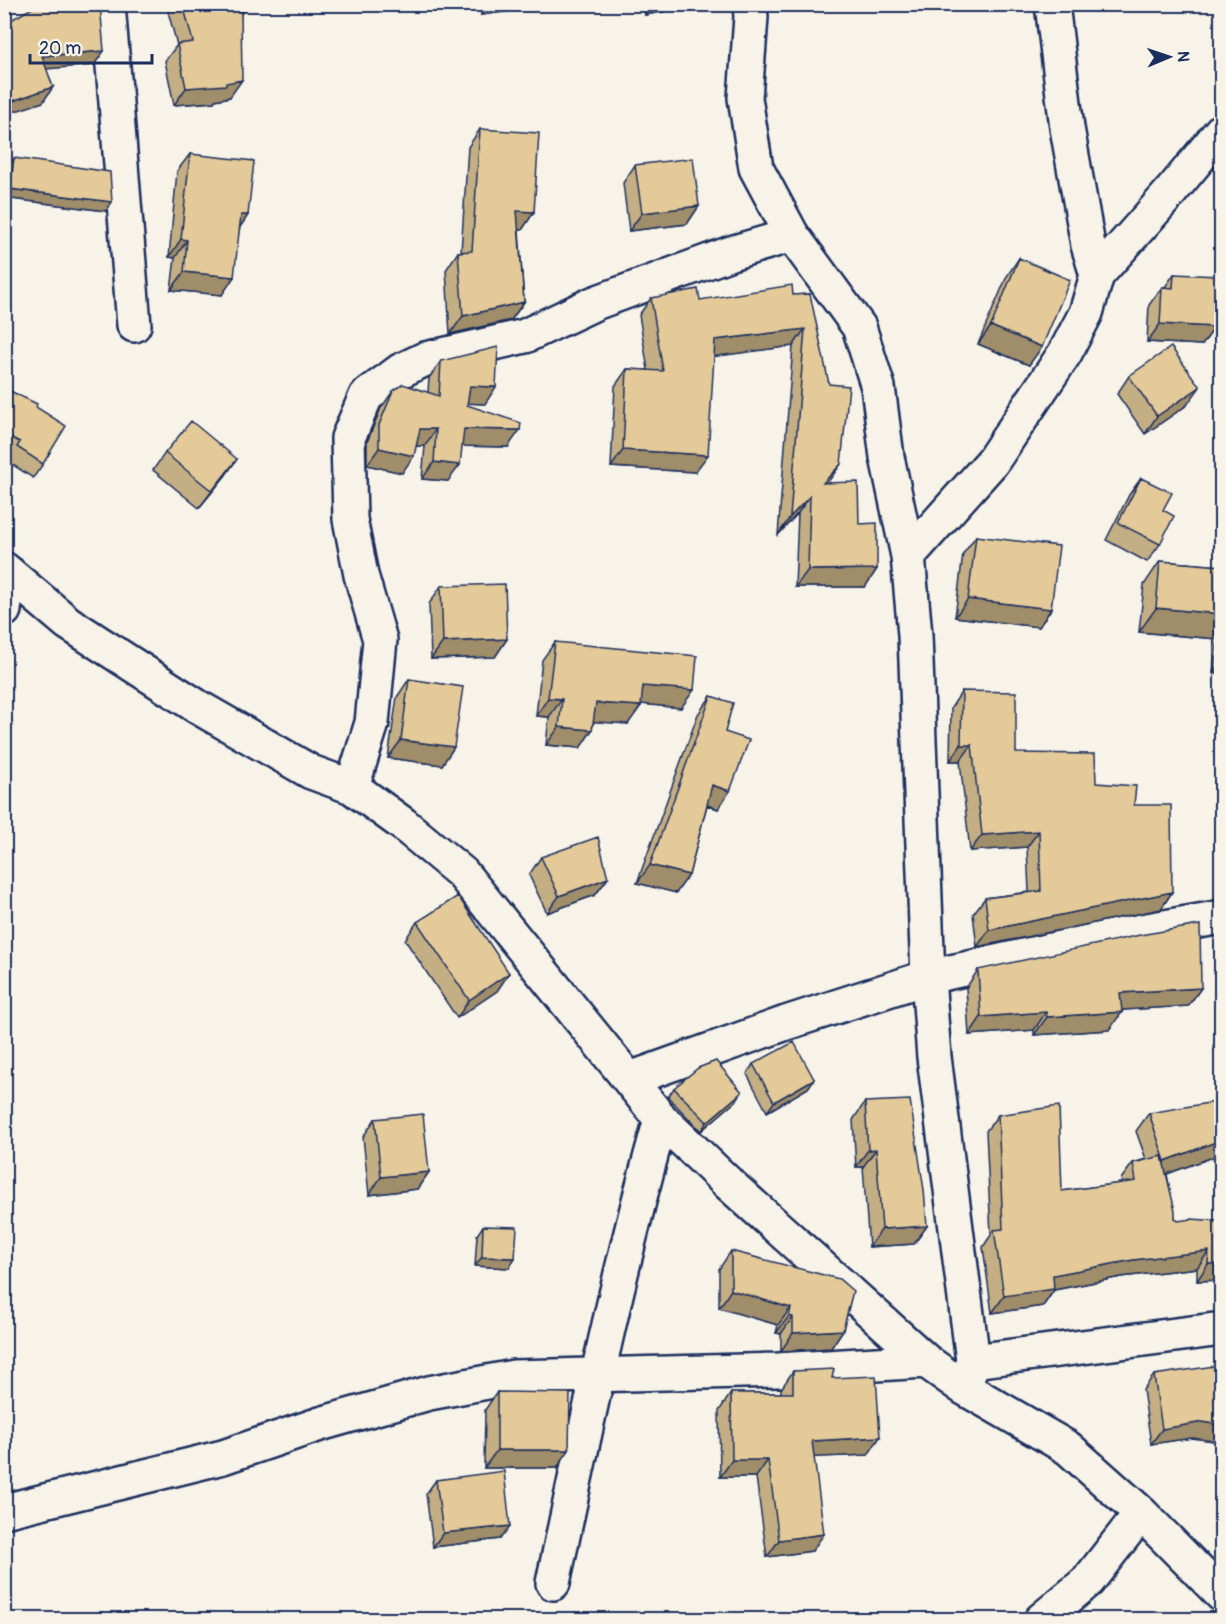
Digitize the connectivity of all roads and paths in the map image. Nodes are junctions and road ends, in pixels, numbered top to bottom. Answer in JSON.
{"nodes":[{"id":1,"x":108,"y":4,"type":"edge"},
{"id":2,"x":750,"y":4,"type":"edge"},
{"id":3,"x":1052,"y":4,"type":"edge"},
{"id":4,"x":1221,"y":130,"type":"edge"},
{"id":5,"x":792,"y":235,"type":"junction"},
{"id":6,"x":1096,"y":275,"type":"junction"},
{"id":7,"x":134,"y":325,"type":"dead end"},
{"id":8,"x":908,"y":556,"type":"junction"},
{"id":9,"x":7,"y":571,"type":"edge"},
{"id":10,"x":4,"y":610,"type":"edge"},
{"id":11,"x":352,"y":787,"type":"junction"},
{"id":12,"x":1221,"y":917,"type":"edge"},
{"id":13,"x":928,"y":976,"type":"junction"},
{"id":14,"x":630,"y":1079,"type":"junction"},
{"id":15,"x":662,"y":1119,"type":"junction"},
{"id":16,"x":1221,"y":1329,"type":"edge"},
{"id":17,"x":926,"y":1361,"type":"junction"},
{"id":18,"x":597,"y":1374,"type":"junction"},
{"id":19,"x":968,"y":1374,"type":"junction"},
{"id":20,"x":4,"y":1511,"type":"edge"},
{"id":21,"x":1141,"y":1513,"type":"junction"},
{"id":22,"x":553,"y":1583,"type":"dead end"},
{"id":23,"x":1221,"y":1595,"type":"edge"},
{"id":24,"x":1041,"y":1620,"type":"edge"}],
"edges":[{"from":1,"to":7,"type":"street"},
{"from":2,"to":5,"type":"street"},
{"from":3,"to":6,"type":"street"},
{"from":4,"to":6,"type":"street"},
{"from":5,"to":8,"type":"street"},
{"from":5,"to":11,"type":"street"},
{"from":6,"to":8,"type":"street"},
{"from":8,"to":13,"type":"street"},
{"from":9,"to":10,"type":"street"},
{"from":9,"to":11,"type":"street"},
{"from":11,"to":14,"type":"street"},
{"from":12,"to":13,"type":"street"},
{"from":13,"to":14,"type":"street"},
{"from":13,"to":19,"type":"street"},
{"from":14,"to":15,"type":"street"},
{"from":15,"to":17,"type":"street"},
{"from":15,"to":18,"type":"street"},
{"from":16,"to":19,"type":"street"},
{"from":17,"to":18,"type":"street"},
{"from":17,"to":19,"type":"street"},
{"from":18,"to":20,"type":"street"},
{"from":18,"to":22,"type":"street"},
{"from":19,"to":21,"type":"street"},
{"from":21,"to":23,"type":"street"},
{"from":21,"to":24,"type":"street"}]}
